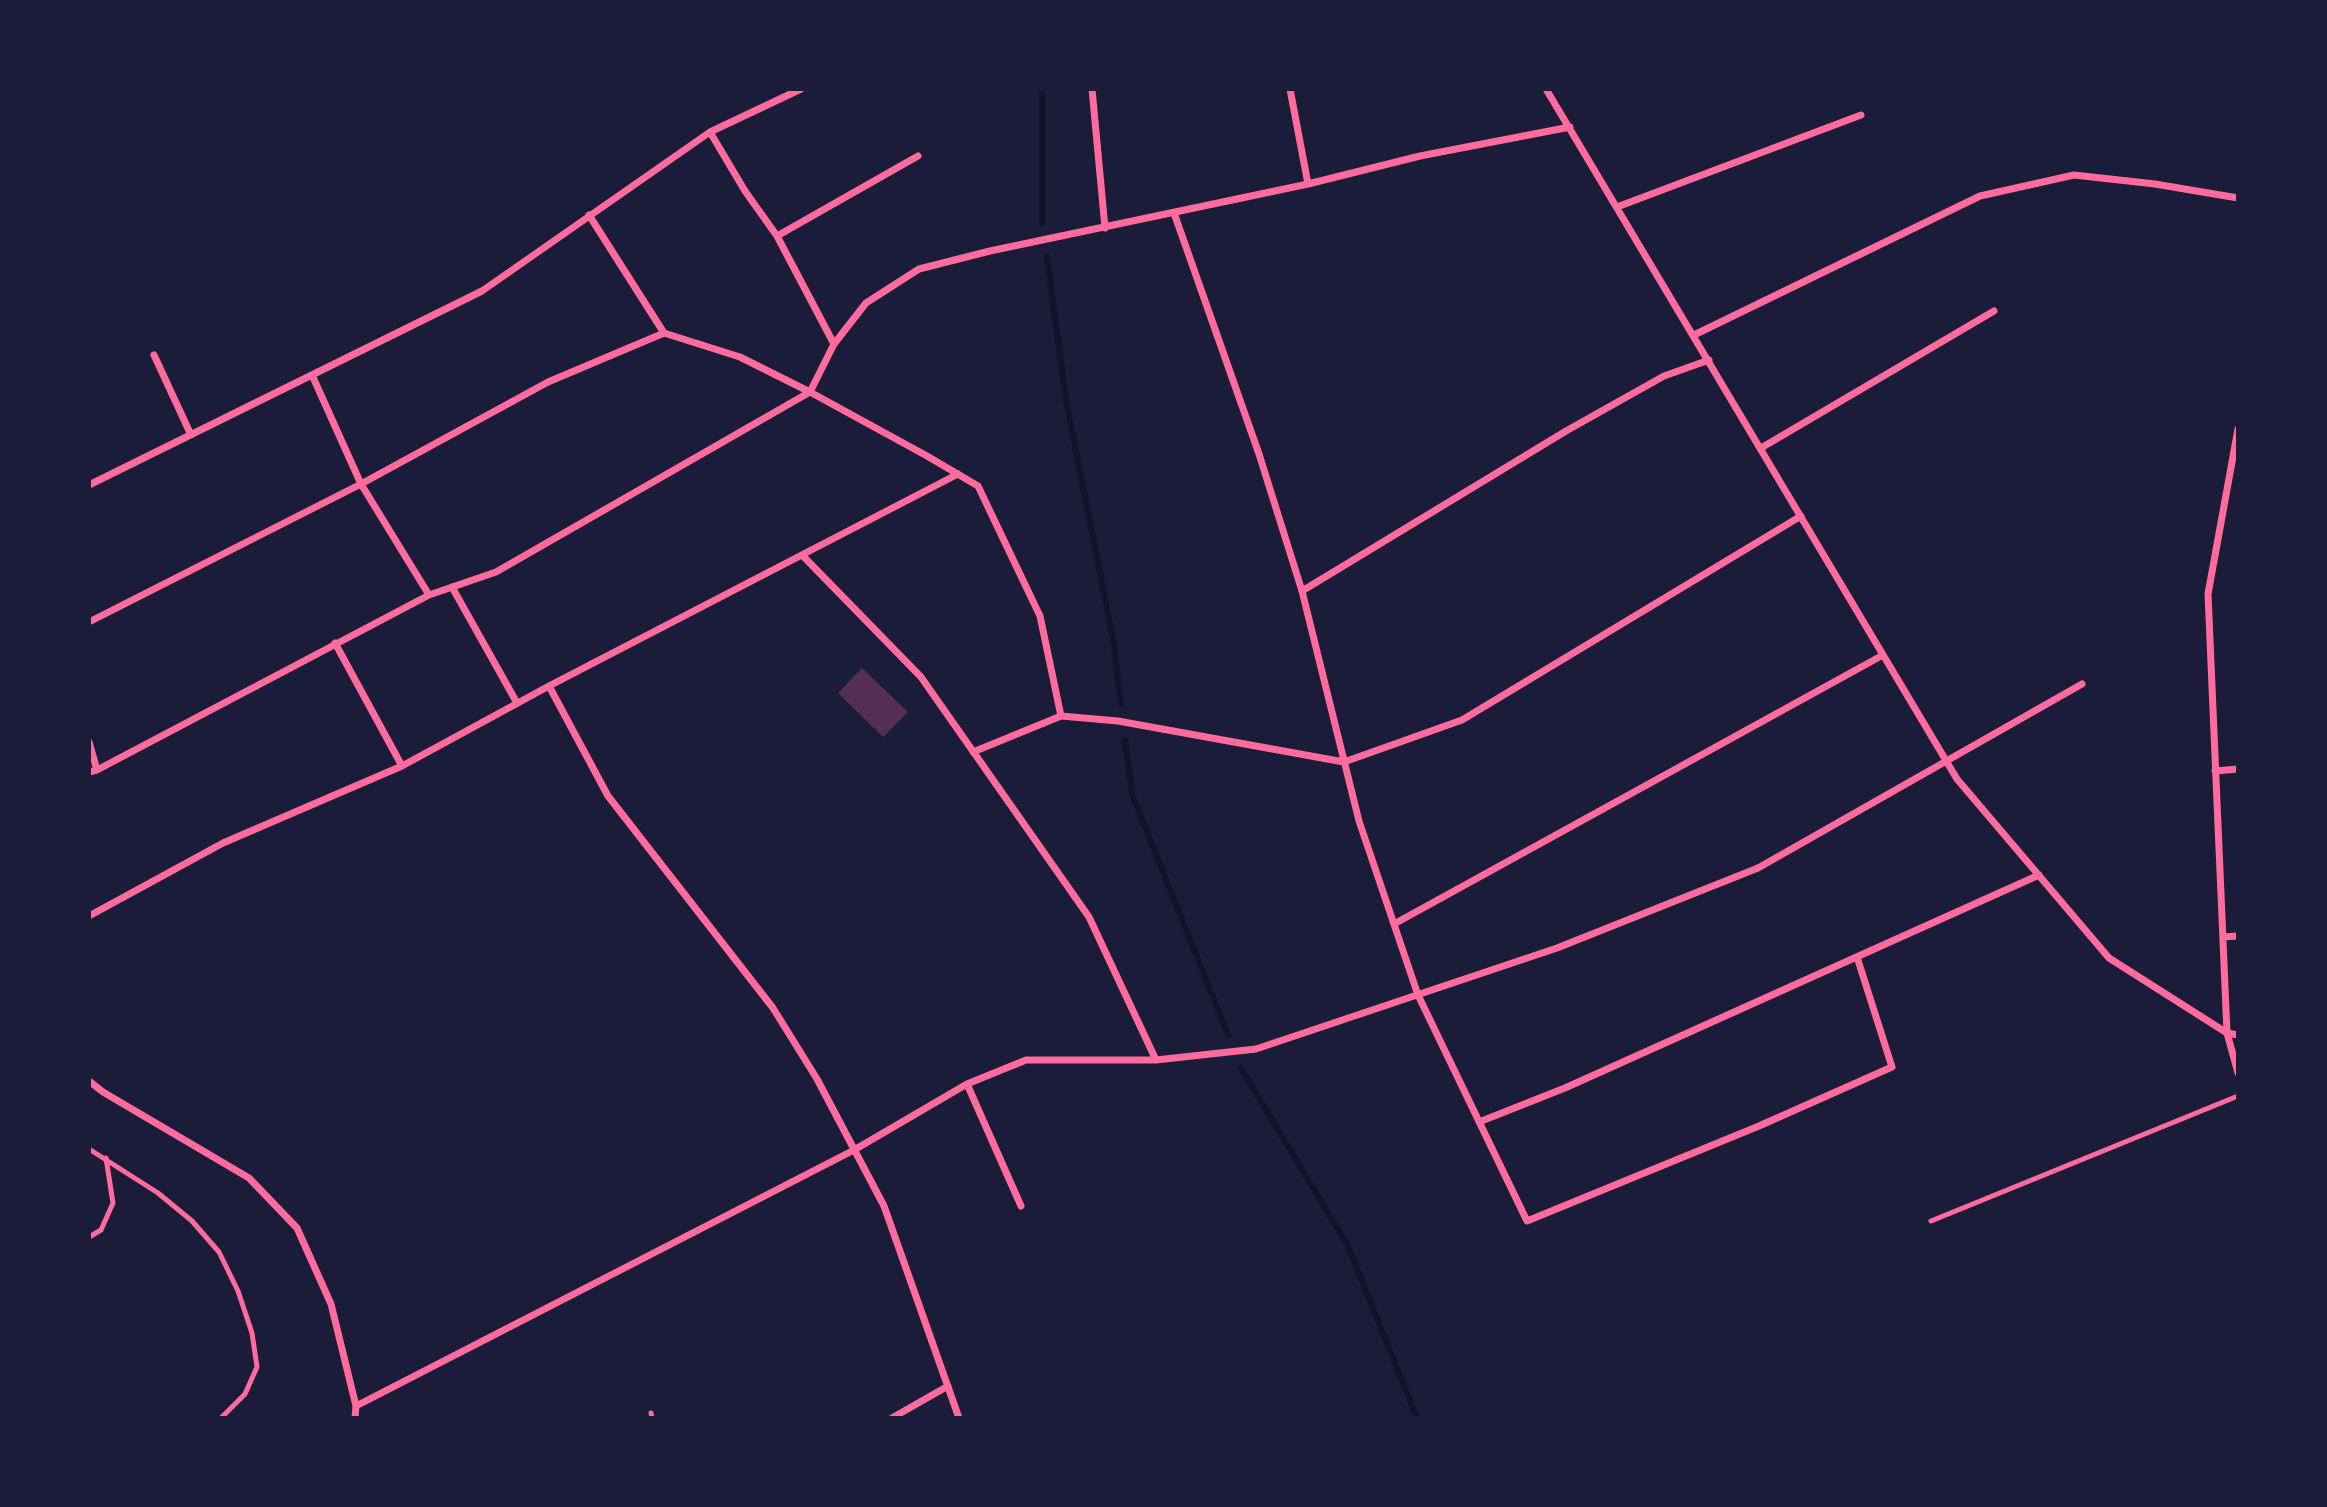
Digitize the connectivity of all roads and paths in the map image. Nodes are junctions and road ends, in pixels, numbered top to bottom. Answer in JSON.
{"nodes":[{"id":1,"x":801,"y":89,"type":"edge"},
{"id":2,"x":1092,"y":89,"type":"edge"},
{"id":3,"x":1290,"y":89,"type":"edge"},
{"id":4,"x":1546,"y":89,"type":"edge"},
{"id":5,"x":1861,"y":115,"type":"dead end"},
{"id":6,"x":1570,"y":127,"type":"junction"},
{"id":7,"x":710,"y":132,"type":"junction"},
{"id":8,"x":918,"y":156,"type":"dead end"},
{"id":9,"x":1308,"y":184,"type":"junction"},
{"id":10,"x":2238,"y":198,"type":"edge"},
{"id":11,"x":1618,"y":207,"type":"junction"},
{"id":12,"x":1174,"y":213,"type":"junction"},
{"id":13,"x":589,"y":215,"type":"junction"},
{"id":14,"x":1105,"y":228,"type":"junction"},
{"id":15,"x":777,"y":236,"type":"junction"},
{"id":16,"x":1994,"y":311,"type":"dead end"},
{"id":17,"x":664,"y":332,"type":"junction"},
{"id":18,"x":1693,"y":335,"type":"junction"},
{"id":19,"x":834,"y":344,"type":"junction"},
{"id":20,"x":154,"y":355,"type":"dead end"},
{"id":21,"x":1709,"y":360,"type":"junction"},
{"id":22,"x":312,"y":375,"type":"junction"},
{"id":23,"x":810,"y":392,"type":"junction"},
{"id":24,"x":2238,"y":429,"type":"edge"},
{"id":25,"x":191,"y":435,"type":"junction"},
{"id":26,"x":1761,"y":449,"type":"junction"},
{"id":27,"x":958,"y":474,"type":"junction"},
{"id":28,"x":361,"y":484,"type":"junction"},
{"id":29,"x":89,"y":485,"type":"edge"},
{"id":30,"x":1801,"y":516,"type":"junction"},
{"id":31,"x":802,"y":555,"type":"junction"},
{"id":32,"x":452,"y":587,"type":"junction"},
{"id":33,"x":1301,"y":592,"type":"junction"},
{"id":34,"x":429,"y":595,"type":"junction"},
{"id":35,"x":89,"y":622,"type":"edge"},
{"id":36,"x":335,"y":643,"type":"junction"},
{"id":37,"x":1883,"y":655,"type":"junction"},
{"id":38,"x":2081,"y":684,"type":"dead end"},
{"id":39,"x":550,"y":686,"type":"junction"},
{"id":40,"x":517,"y":703,"type":"junction"},
{"id":41,"x":1061,"y":716,"type":"junction"},
{"id":42,"x":89,"y":742,"type":"edge"},
{"id":43,"x":973,"y":752,"type":"junction"},
{"id":44,"x":1344,"y":762,"type":"junction"},
{"id":45,"x":1947,"y":762,"type":"junction"},
{"id":46,"x":402,"y":766,"type":"junction"},
{"id":47,"x":2238,"y":769,"type":"edge"},
{"id":48,"x":93,"y":771,"type":"edge"},
{"id":49,"x":2215,"y":771,"type":"junction"},
{"id":50,"x":2039,"y":876,"type":"junction"},
{"id":51,"x":89,"y":916,"type":"edge"},
{"id":52,"x":1394,"y":924,"type":"junction"},
{"id":53,"x":2238,"y":936,"type":"edge"},
{"id":54,"x":2222,"y":937,"type":"junction"},
{"id":55,"x":1857,"y":957,"type":"junction"},
{"id":56,"x":1418,"y":995,"type":"junction"},
{"id":57,"x":2227,"y":1033,"type":"junction"},
{"id":58,"x":2238,"y":1035,"type":"edge"},
{"id":59,"x":1156,"y":1059,"type":"junction"},
{"id":60,"x":2238,"y":1073,"type":"edge"},
{"id":61,"x":89,"y":1081,"type":"edge"},
{"id":62,"x":967,"y":1084,"type":"junction"},
{"id":63,"x":2238,"y":1096,"type":"edge"},
{"id":64,"x":1479,"y":1122,"type":"junction"},
{"id":65,"x":89,"y":1149,"type":"edge"},
{"id":66,"x":854,"y":1150,"type":"junction"},
{"id":67,"x":106,"y":1158,"type":"junction"},
{"id":68,"x":1021,"y":1206,"type":"dead end"},
{"id":69,"x":1931,"y":1221,"type":"dead end"},
{"id":70,"x":89,"y":1237,"type":"edge"},
{"id":71,"x":948,"y":1386,"type":"junction"},
{"id":72,"x":356,"y":1406,"type":"junction"},
{"id":73,"x":221,"y":1418,"type":"edge"},
{"id":74,"x":355,"y":1418,"type":"edge"},
{"id":75,"x":892,"y":1418,"type":"edge"},
{"id":76,"x":959,"y":1418,"type":"edge"}],
"edges":[{"from":1,"to":7,"type":"street"},
{"from":2,"to":14,"type":"street"},
{"from":3,"to":9,"type":"street"},
{"from":4,"to":6,"type":"street"},
{"from":5,"to":11,"type":"street"},
{"from":6,"to":9,"type":"street"},
{"from":6,"to":11,"type":"street"},
{"from":7,"to":13,"type":"street"},
{"from":7,"to":15,"type":"street"},
{"from":8,"to":15,"type":"street"},
{"from":9,"to":12,"type":"street"},
{"from":10,"to":18,"type":"street"},
{"from":11,"to":18,"type":"street"},
{"from":12,"to":14,"type":"street"},
{"from":12,"to":33,"type":"street"},
{"from":13,"to":17,"type":"street"},
{"from":13,"to":22,"type":"street"},
{"from":14,"to":19,"type":"street"},
{"from":15,"to":19,"type":"street"},
{"from":16,"to":26,"type":"street"},
{"from":17,"to":23,"type":"street"},
{"from":17,"to":28,"type":"street"},
{"from":18,"to":21,"type":"street"},
{"from":19,"to":23,"type":"street"},
{"from":20,"to":25,"type":"street"},
{"from":21,"to":26,"type":"street"},
{"from":21,"to":33,"type":"street"},
{"from":22,"to":25,"type":"street"},
{"from":22,"to":28,"type":"street"},
{"from":23,"to":27,"type":"street"},
{"from":23,"to":32,"type":"street"},
{"from":24,"to":49,"type":"street"},
{"from":25,"to":29,"type":"street"},
{"from":26,"to":30,"type":"street"},
{"from":27,"to":31,"type":"street"},
{"from":27,"to":41,"type":"street"},
{"from":28,"to":34,"type":"street"},
{"from":28,"to":35,"type":"street"},
{"from":30,"to":37,"type":"street"},
{"from":30,"to":44,"type":"street"},
{"from":31,"to":39,"type":"street"},
{"from":31,"to":43,"type":"street"},
{"from":32,"to":34,"type":"street"},
{"from":32,"to":40,"type":"street"},
{"from":33,"to":44,"type":"street"},
{"from":34,"to":36,"type":"street"},
{"from":36,"to":46,"type":"street"},
{"from":36,"to":48,"type":"street"},
{"from":37,"to":45,"type":"street"},
{"from":37,"to":52,"type":"street"},
{"from":38,"to":45,"type":"street"},
{"from":39,"to":40,"type":"street"},
{"from":39,"to":66,"type":"street"},
{"from":40,"to":46,"type":"street"},
{"from":41,"to":43,"type":"street"},
{"from":41,"to":44,"type":"street"},
{"from":42,"to":48,"type":"street"},
{"from":43,"to":59,"type":"street"},
{"from":44,"to":52,"type":"street"},
{"from":45,"to":50,"type":"street"},
{"from":45,"to":56,"type":"street"},
{"from":46,"to":51,"type":"street"},
{"from":47,"to":49,"type":"street"},
{"from":49,"to":54,"type":"street"},
{"from":50,"to":55,"type":"street"},
{"from":50,"to":57,"type":"street"},
{"from":52,"to":56,"type":"street"},
{"from":53,"to":54,"type":"street"},
{"from":54,"to":57,"type":"street"},
{"from":55,"to":64,"type":"street"},
{"from":55,"to":64,"type":"street"},
{"from":56,"to":59,"type":"street"},
{"from":56,"to":64,"type":"street"},
{"from":57,"to":58,"type":"street"},
{"from":57,"to":60,"type":"street"},
{"from":59,"to":62,"type":"street"},
{"from":61,"to":72,"type":"street"},
{"from":62,"to":66,"type":"street"},
{"from":62,"to":68,"type":"street"},
{"from":63,"to":69,"type":"lane"},
{"from":65,"to":67,"type":"lane"},
{"from":66,"to":71,"type":"street"},
{"from":66,"to":72,"type":"street"},
{"from":67,"to":70,"type":"lane"},
{"from":67,"to":73,"type":"lane"},
{"from":71,"to":75,"type":"street"},
{"from":71,"to":76,"type":"street"},
{"from":72,"to":74,"type":"street"}]}
